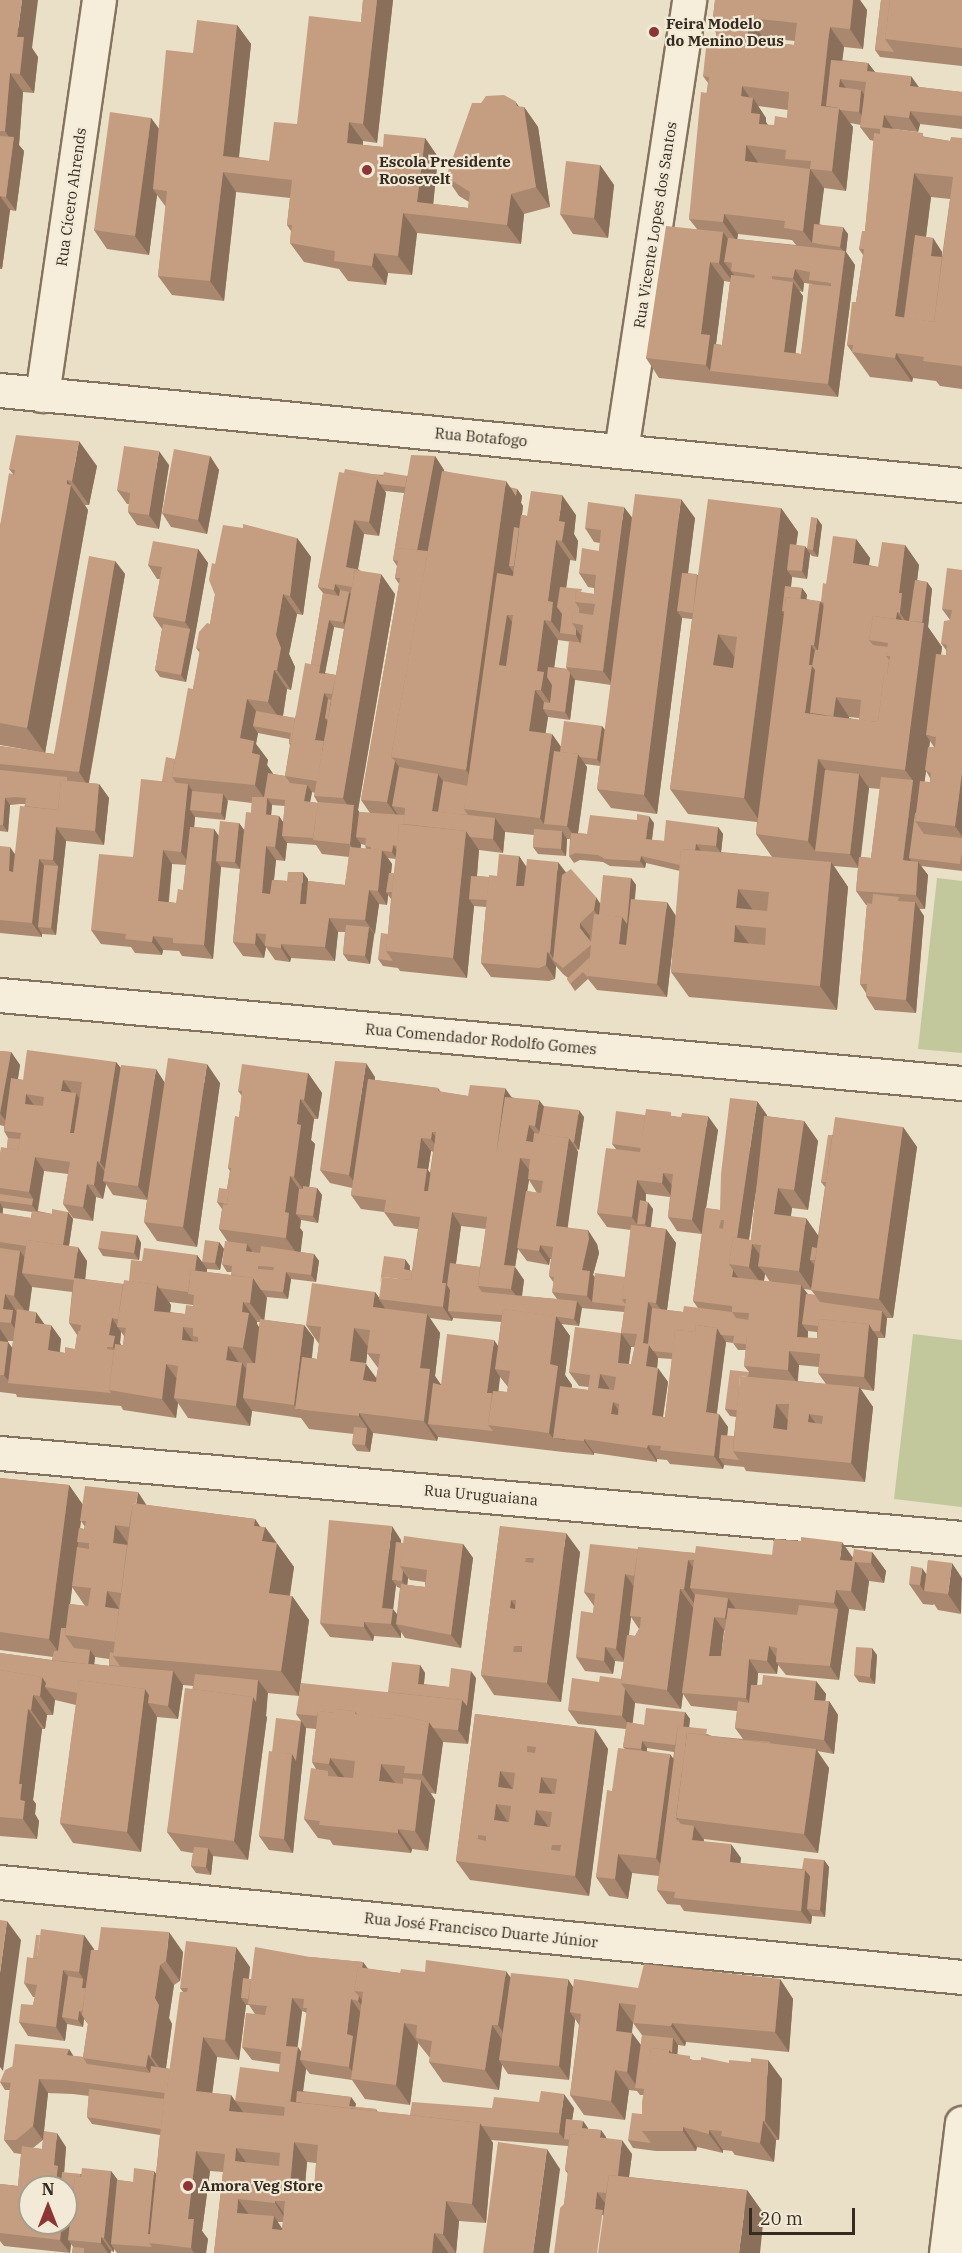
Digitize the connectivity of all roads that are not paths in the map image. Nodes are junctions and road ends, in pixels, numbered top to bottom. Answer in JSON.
{"nodes":[{"id":1,"x":99,"y":0,"type":"edge"},
{"id":2,"x":690,"y":0,"type":"edge"},
{"id":3,"x":0,"y":390,"type":"edge"},
{"id":4,"x":42,"y":395,"type":"junction"},
{"id":5,"x":621,"y":451,"type":"junction"},
{"id":6,"x":962,"y":485,"type":"edge"},
{"id":7,"x":0,"y":995,"type":"edge"},
{"id":8,"x":962,"y":1083,"type":"edge"},
{"id":9,"x":0,"y":1453,"type":"edge"},
{"id":10,"x":962,"y":1538,"type":"edge"},
{"id":11,"x":0,"y":1882,"type":"edge"},
{"id":12,"x":962,"y":1977,"type":"edge"},
{"id":13,"x":962,"y":2123,"type":"edge"},
{"id":14,"x":946,"y":2253,"type":"edge"}],
"edges":[{"from":1,"to":4,"type":"street","name":"Rua Cícero Ahrends"},
{"from":2,"to":5,"type":"street","name":"Rua Vicente Lopes dos Santos"},
{"from":3,"to":4,"type":"street","name":"Rua Botafogo"},
{"from":4,"to":5,"type":"street","name":"Rua Botafogo"},
{"from":5,"to":6,"type":"street","name":"Rua Botafogo"},
{"from":7,"to":8,"type":"street","name":"Rua Comendador Rodolfo Gomes"},
{"from":9,"to":10,"type":"street","name":"Rua Uruguaiana"},
{"from":11,"to":12,"type":"street","name":"Rua José Francisco Duarte Júnior"},
{"from":13,"to":14,"type":"street"}]}
